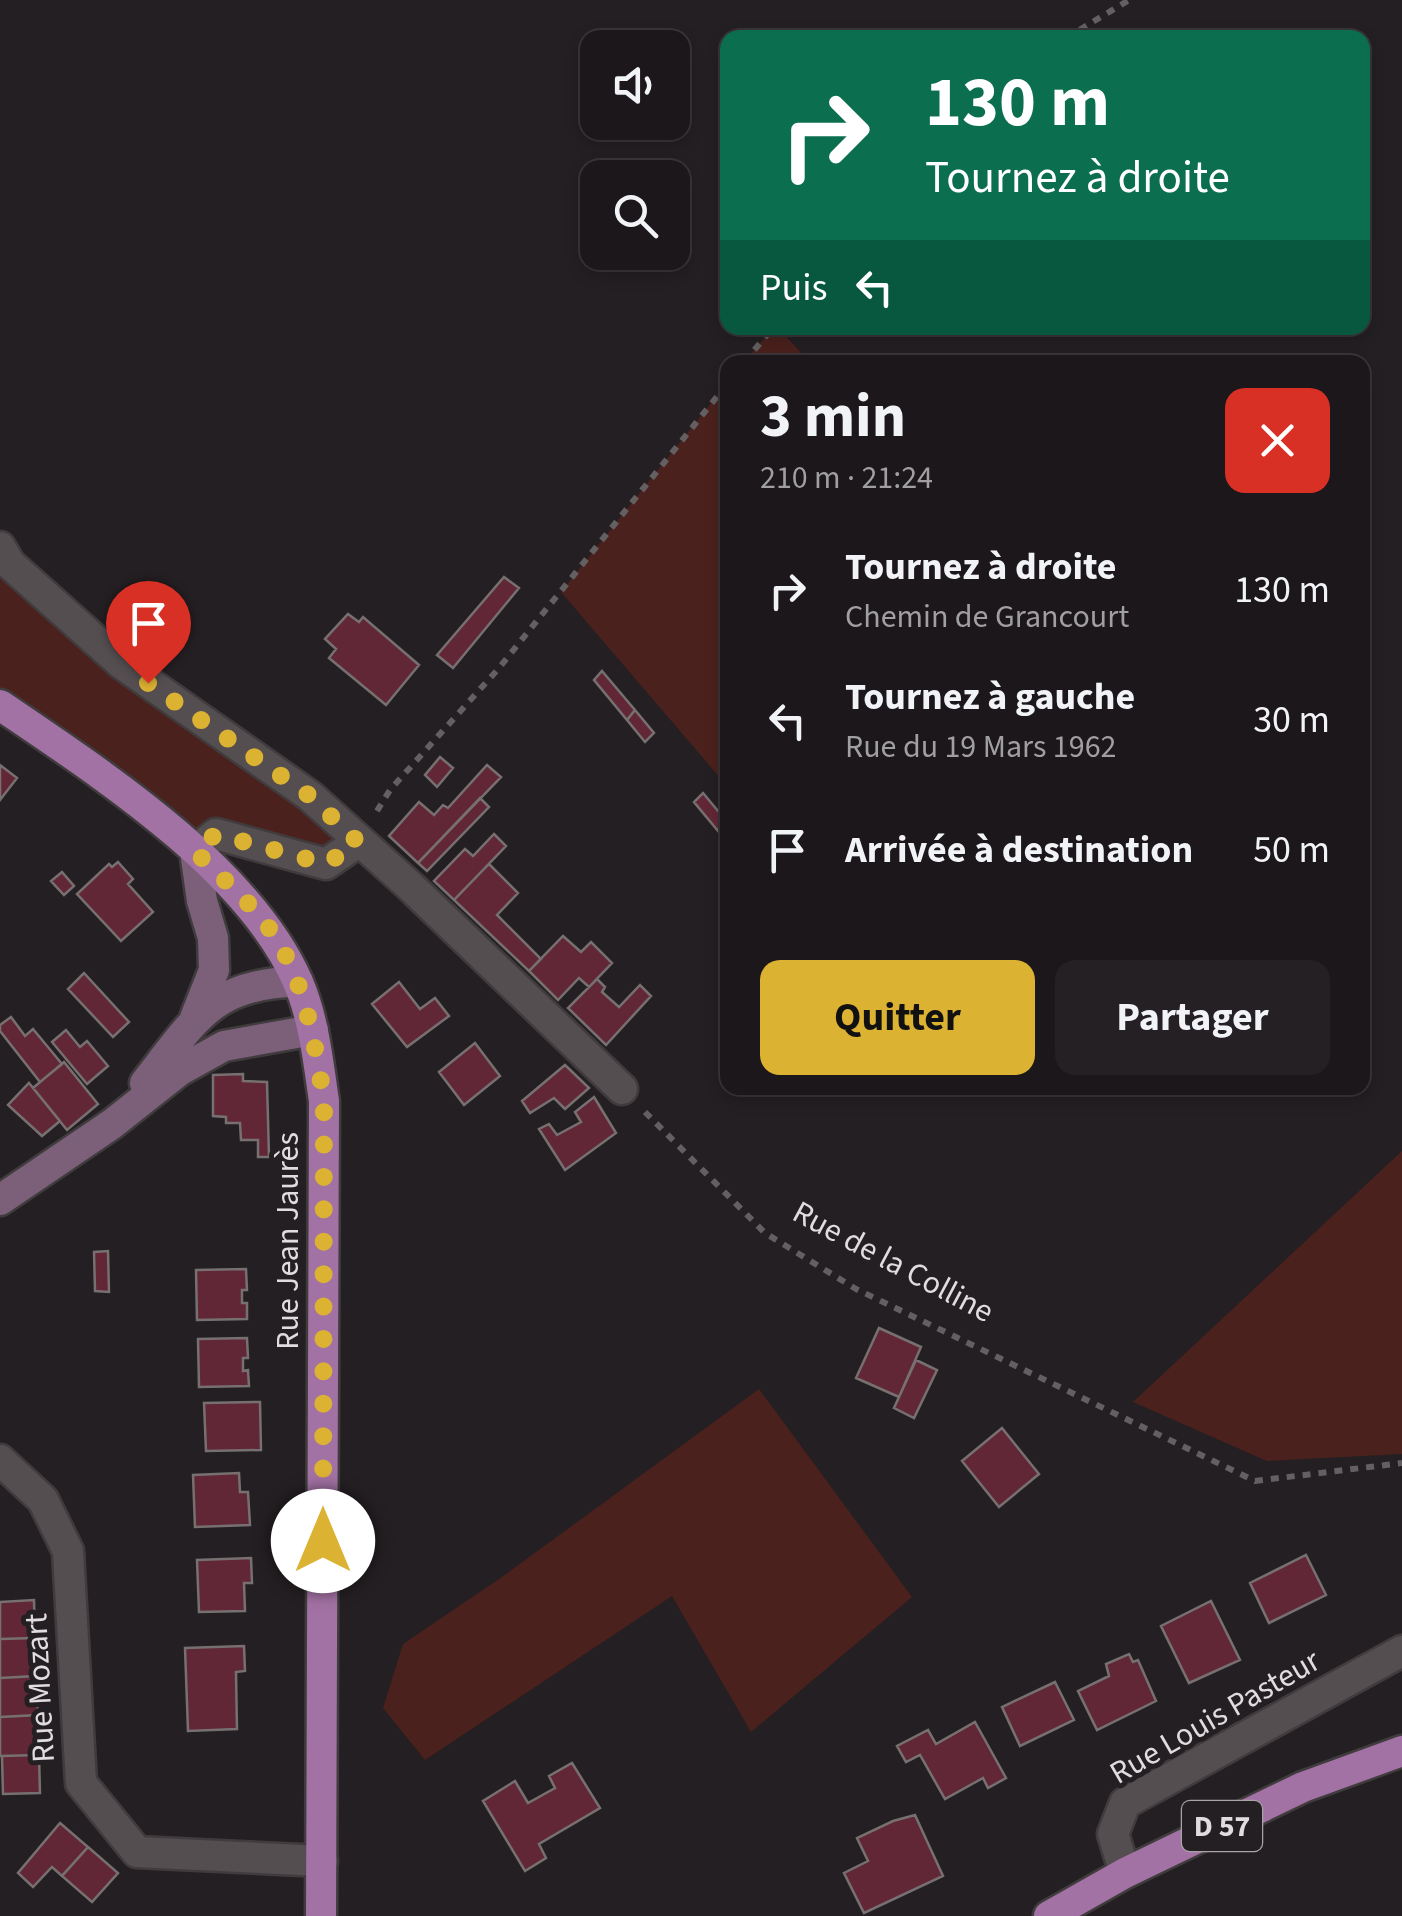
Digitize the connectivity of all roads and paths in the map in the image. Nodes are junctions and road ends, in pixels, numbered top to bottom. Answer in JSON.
{"nodes":[{"id":1,"x":1129,"y":0,"type":"edge"},
{"id":2,"x":1079,"y":30,"type":"edge"},
{"id":3,"x":766,"y":335,"type":"edge"},
{"id":4,"x":750,"y":355,"type":"edge"},
{"id":5,"x":720,"y":394,"type":"edge"},
{"id":6,"x":0,"y":547,"type":"edge"},
{"id":7,"x":0,"y":706,"type":"edge"},
{"id":8,"x":358,"y":842,"type":"junction"},
{"id":9,"x":195,"y":851,"type":"junction"},
{"id":10,"x":298,"y":982,"type":"junction"},
{"id":11,"x":195,"y":1018,"type":"junction"},
{"id":12,"x":313,"y":1030,"type":"junction"},
{"id":13,"x":622,"y":1088,"type":"joint"},
{"id":14,"x":112,"y":1124,"type":"junction"},
{"id":15,"x":0,"y":1200,"type":"edge"},
{"id":16,"x":0,"y":1460,"type":"edge"},
{"id":17,"x":1402,"y":1463,"type":"edge"},
{"id":18,"x":1402,"y":1651,"type":"edge"},
{"id":19,"x":1402,"y":1751,"type":"edge"},
{"id":20,"x":322,"y":1861,"type":"junction"},
{"id":21,"x":1125,"y":1873,"type":"junction"},
{"id":22,"x":321,"y":1916,"type":"edge"},
{"id":23,"x":1048,"y":1916,"type":"edge"}],
"edges":[{"from":1,"to":2,"type":"path"},
{"from":3,"to":4,"type":"path"},
{"from":5,"to":8,"type":"path"},
{"from":6,"to":8,"type":"street"},
{"from":7,"to":9,"type":"main road","name":"Rue Jean Jaurès"},
{"from":8,"to":9,"type":"street"},
{"from":8,"to":13,"type":"street"},
{"from":9,"to":10,"type":"main road","name":"Rue Jean Jaurès"},
{"from":9,"to":11,"type":"street"},
{"from":10,"to":11,"type":"street"},
{"from":10,"to":12,"type":"main road","name":"Rue Jean Jaurès"},
{"from":11,"to":14,"type":"street"},
{"from":12,"to":14,"type":"street"},
{"from":12,"to":20,"type":"main road","name":"Rue Jean Jaurès"},
{"from":13,"to":17,"type":"path","name":"Rue de la Colline"},
{"from":14,"to":15,"type":"street"},
{"from":16,"to":20,"type":"street","name":"Rue Mozart"},
{"from":18,"to":21,"type":"street","name":"Rue Louis Pasteur"},
{"from":19,"to":21,"type":"main road","number":"D 57"},
{"from":20,"to":22,"type":"main road","name":"Rue Jean Jaurès"},
{"from":21,"to":23,"type":"main road","number":"D 57"}]}
